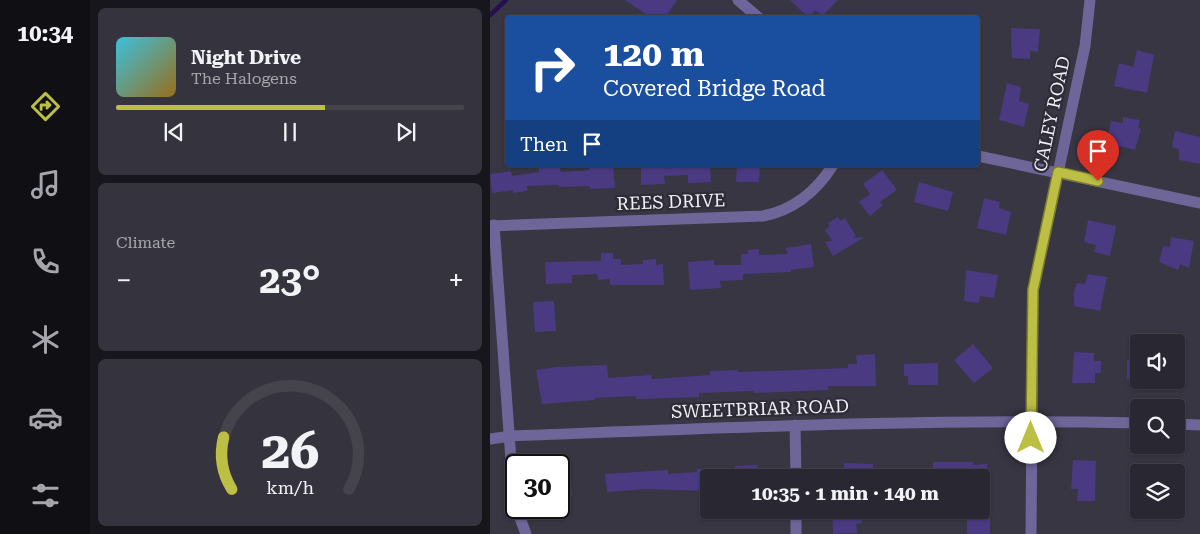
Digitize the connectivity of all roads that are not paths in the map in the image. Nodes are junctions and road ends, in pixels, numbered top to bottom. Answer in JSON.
{"nodes":[{"id":1,"x":738,"y":0,"type":"edge"},
{"id":2,"x":1090,"y":0,"type":"edge"},
{"id":3,"x":756,"y":15,"type":"edge"},
{"id":4,"x":980,"y":156,"type":"edge"},
{"id":5,"x":831,"y":167,"type":"edge"},
{"id":6,"x":1058,"y":172,"type":"junction"},
{"id":7,"x":1200,"y":203,"type":"edge"},
{"id":8,"x":492,"y":226,"type":"edge"},
{"id":9,"x":1031,"y":421,"type":"junction"},
{"id":10,"x":1130,"y":424,"type":"edge"},
{"id":11,"x":1185,"y":424,"type":"edge"},
{"id":12,"x":1200,"y":425,"type":"edge"},
{"id":13,"x":795,"y":426,"type":"junction"},
{"id":14,"x":510,"y":436,"type":"junction"},
{"id":15,"x":490,"y":439,"type":"edge"},
{"id":16,"x":796,"y":469,"type":"edge"},
{"id":17,"x":796,"y":519,"type":"edge"},
{"id":18,"x":526,"y":534,"type":"edge"},
{"id":19,"x":796,"y":534,"type":"edge"},
{"id":20,"x":1031,"y":534,"type":"edge"}],
"edges":[{"from":1,"to":3,"type":"street"},
{"from":2,"to":6,"type":"street","name":"CALEY ROAD"},
{"from":4,"to":6,"type":"street"},
{"from":5,"to":8,"type":"street","name":"REES DRIVE"},
{"from":6,"to":7,"type":"street"},
{"from":6,"to":9,"type":"street","name":"CALEY ROAD"},
{"from":8,"to":14,"type":"street"},
{"from":9,"to":10,"type":"street","name":"SWEETBRIAR ROAD"},
{"from":9,"to":13,"type":"street","name":"SWEETBRIAR ROAD"},
{"from":9,"to":20,"type":"street","name":"CALEY ROAD"},
{"from":11,"to":12,"type":"street"},
{"from":13,"to":14,"type":"street","name":"SWEETBRIAR ROAD"},
{"from":13,"to":16,"type":"street"},
{"from":14,"to":15,"type":"street","name":"SWEETBRIAR ROAD"},
{"from":14,"to":18,"type":"street"},
{"from":17,"to":19,"type":"street"}]}
